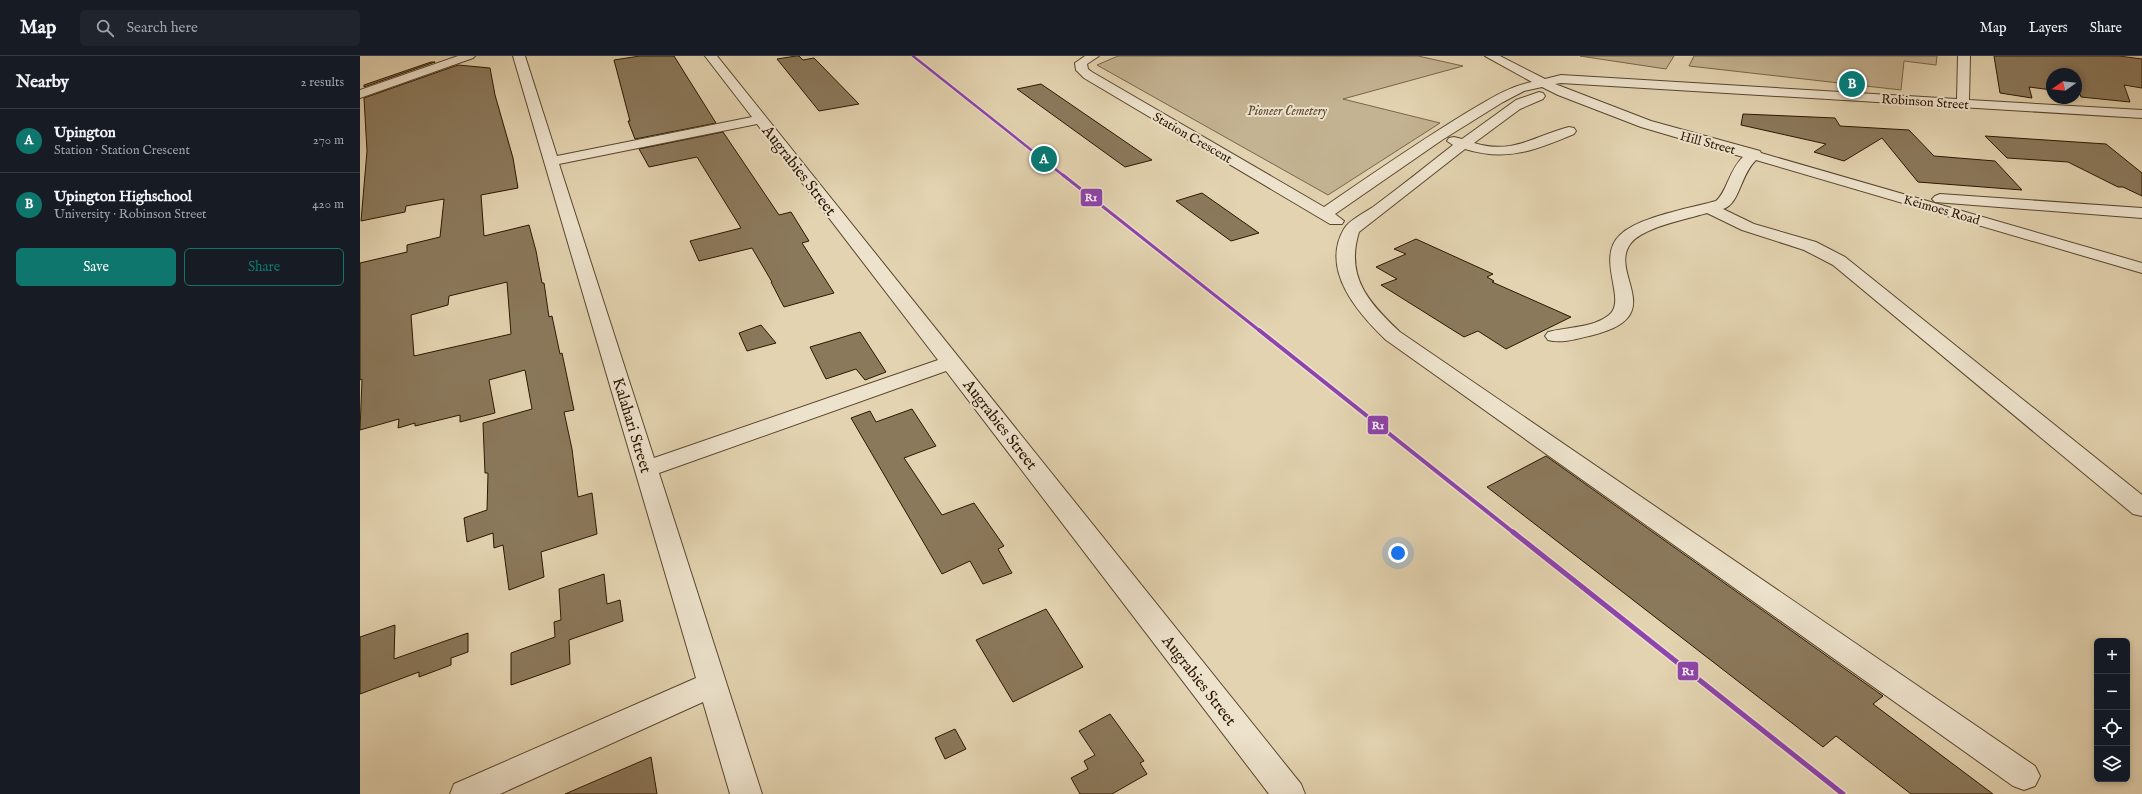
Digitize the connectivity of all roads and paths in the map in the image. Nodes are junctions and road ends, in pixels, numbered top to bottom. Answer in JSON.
{"nodes":[{"id":1,"x":469,"y":56,"type":"edge"},
{"id":2,"x":519,"y":56,"type":"edge"},
{"id":3,"x":711,"y":56,"type":"edge"},
{"id":4,"x":1093,"y":56,"type":"edge"},
{"id":5,"x":1491,"y":56,"type":"edge"},
{"id":6,"x":1514,"y":56,"type":"edge"},
{"id":7,"x":1964,"y":56,"type":"edge"},
{"id":8,"x":1541,"y":82,"type":"junction"},
{"id":9,"x":1637,"y":82,"type":"junction"},
{"id":10,"x":1561,"y":86,"type":"junction"},
{"id":11,"x":1582,"y":90,"type":"junction"},
{"id":12,"x":360,"y":94,"type":"edge"},
{"id":13,"x":1963,"y":103,"type":"junction"},
{"id":14,"x":2142,"y":114,"type":"edge"},
{"id":15,"x":760,"y":119,"type":"junction"},
{"id":16,"x":1569,"y":131,"type":"dead end"},
{"id":17,"x":1437,"y":137,"type":"junction"},
{"id":18,"x":1463,"y":144,"type":"junction"},
{"id":19,"x":1749,"y":152,"type":"junction"},
{"id":20,"x":552,"y":161,"type":"junction"},
{"id":21,"x":1900,"y":196,"type":"junction"},
{"id":22,"x":1710,"y":208,"type":"junction"},
{"id":23,"x":2142,"y":213,"type":"edge"},
{"id":24,"x":1324,"y":214,"type":"junction"},
{"id":25,"x":1351,"y":230,"type":"junction"},
{"id":26,"x":2142,"y":268,"type":"edge"},
{"id":27,"x":1555,"y":336,"type":"dead end"},
{"id":28,"x":952,"y":362,"type":"junction"},
{"id":29,"x":647,"y":469,"type":"junction"},
{"id":30,"x":2142,"y":508,"type":"edge"},
{"id":31,"x":712,"y":684,"type":"junction"},
{"id":32,"x":2024,"y":776,"type":"dead end"},
{"id":33,"x":466,"y":794,"type":"edge"},
{"id":34,"x":746,"y":794,"type":"edge"},
{"id":35,"x":1289,"y":794,"type":"edge"}],
"edges":[{"from":1,"to":12,"type":"street"},
{"from":2,"to":20,"type":"street","name":"Kalahari Street"},
{"from":3,"to":15,"type":"street","name":"Augrabies Street"},
{"from":4,"to":24,"type":"street","name":"Station Crescent"},
{"from":5,"to":8,"type":"street","name":"Hill Street"},
{"from":6,"to":10,"type":"street","name":"Hill Street"},
{"from":7,"to":13,"type":"street"},
{"from":8,"to":10,"type":"street","name":"Hill Street"},
{"from":8,"to":17,"type":"street"},
{"from":9,"to":10,"type":"street","name":"Robinson Street"},
{"from":9,"to":11,"type":"street","name":"Robinson Street"},
{"from":9,"to":13,"type":"street","name":"Robinson Street"},
{"from":10,"to":11,"type":"street","name":"Hill Street"},
{"from":10,"to":18,"type":"street"},
{"from":10,"to":19,"type":"street","name":"Hill Street"},
{"from":11,"to":19,"type":"street","name":"Hill Street"},
{"from":13,"to":14,"type":"street","name":"Robinson Street"},
{"from":15,"to":20,"type":"street"},
{"from":15,"to":28,"type":"street","name":"Augrabies Street"},
{"from":16,"to":18,"type":"street"},
{"from":17,"to":18,"type":"street"},
{"from":17,"to":24,"type":"street"},
{"from":18,"to":25,"type":"street"},
{"from":19,"to":21,"type":"street","name":"Keimoes Road"},
{"from":19,"to":22,"type":"street"},
{"from":20,"to":29,"type":"street","name":"Kalahari Street"},
{"from":21,"to":23,"type":"street"},
{"from":21,"to":26,"type":"street","name":"Keimoes Road"},
{"from":22,"to":27,"type":"street"},
{"from":22,"to":30,"type":"street"},
{"from":24,"to":25,"type":"street","name":"Station Crescent"},
{"from":25,"to":32,"type":"street"},
{"from":28,"to":29,"type":"street"},
{"from":28,"to":35,"type":"street","name":"Augrabies Street"},
{"from":29,"to":31,"type":"street","name":"Kalahari Street"},
{"from":31,"to":33,"type":"street"},
{"from":31,"to":34,"type":"street","name":"Kalahari Street"}]}
